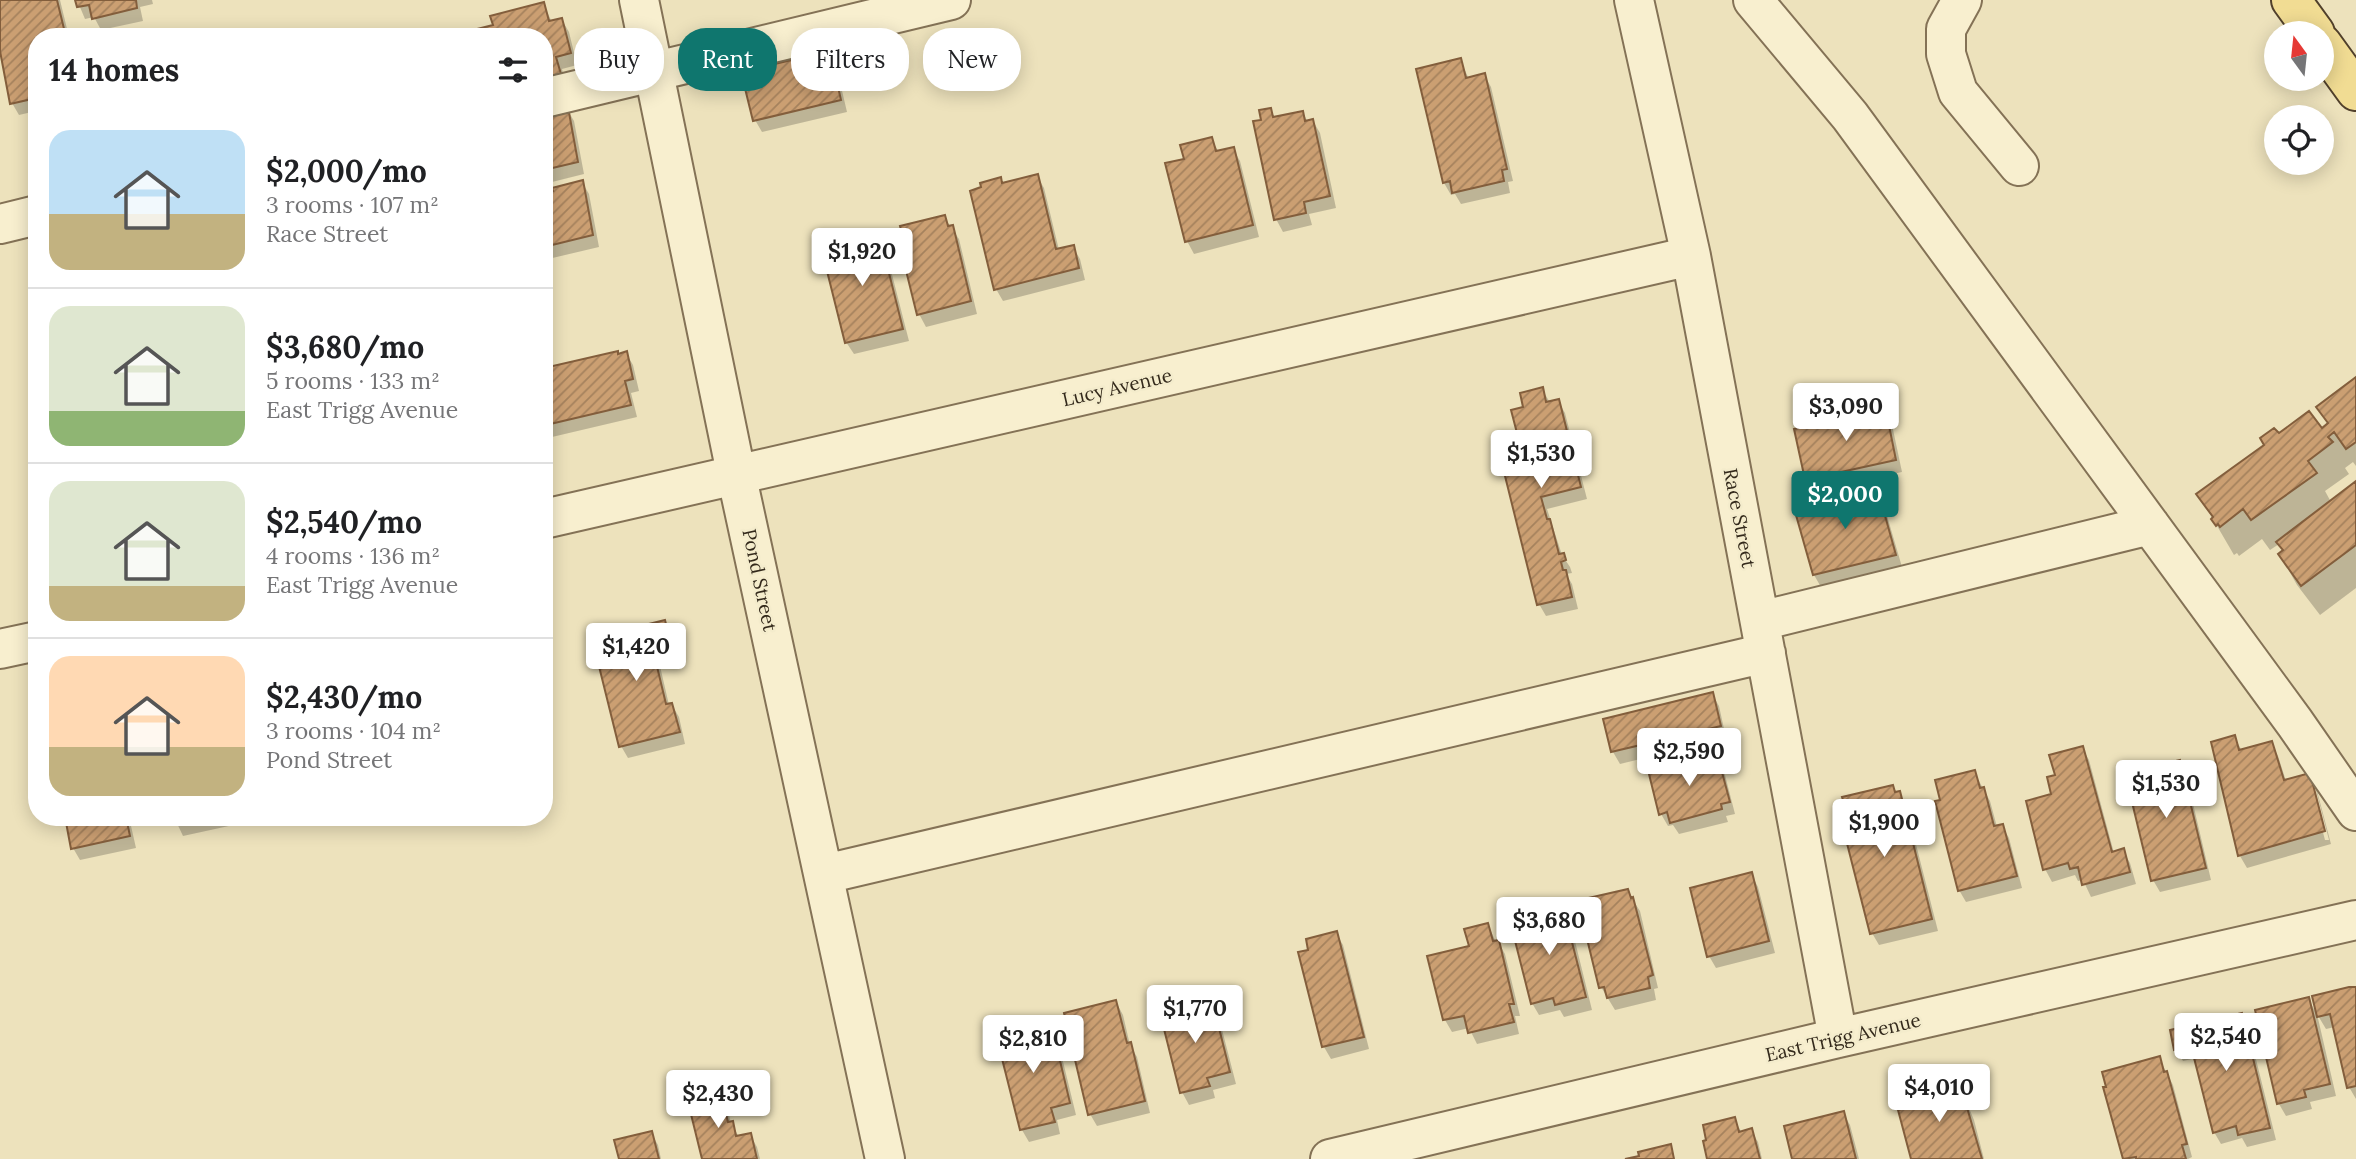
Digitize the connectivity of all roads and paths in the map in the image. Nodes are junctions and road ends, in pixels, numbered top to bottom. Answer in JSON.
{"nodes":[{"id":1,"x":639,"y":0,"type":"edge"},
{"id":2,"x":951,"y":0,"type":"edge"},
{"id":3,"x":1634,"y":0,"type":"edge"},
{"id":4,"x":1753,"y":0,"type":"edge"},
{"id":5,"x":1962,"y":0,"type":"edge"},
{"id":6,"x":2291,"y":0,"type":"edge"},
{"id":7,"x":2306,"y":21,"type":"edge"},
{"id":8,"x":645,"y":28,"type":"edge"},
{"id":9,"x":2334,"y":61,"type":"edge"},
{"id":10,"x":664,"y":69,"type":"edge"},
{"id":11,"x":574,"y":91,"type":"edge"},
{"id":12,"x":658,"y":91,"type":"edge"},
{"id":13,"x":2356,"y":91,"type":"edge"},
{"id":14,"x":553,"y":96,"type":"edge"},
{"id":15,"x":2019,"y":166,"type":"dead end"},
{"id":16,"x":28,"y":217,"type":"edge"},
{"id":17,"x":0,"y":224,"type":"edge"},
{"id":18,"x":1690,"y":256,"type":"junction"},
{"id":19,"x":736,"y":473,"type":"junction"},
{"id":20,"x":553,"y":517,"type":"edge"},
{"id":21,"x":2150,"y":525,"type":"junction"},
{"id":22,"x":1763,"y":637,"type":"junction"},
{"id":23,"x":28,"y":642,"type":"edge"},
{"id":24,"x":0,"y":649,"type":"edge"},
{"id":25,"x":2356,"y":811,"type":"edge"},
{"id":26,"x":825,"y":874,"type":"junction"},
{"id":27,"x":2356,"y":920,"type":"edge"},
{"id":28,"x":1838,"y":1038,"type":"junction"},
{"id":29,"x":885,"y":1159,"type":"edge"},
{"id":30,"x":1330,"y":1159,"type":"edge"}],
"edges":[{"from":1,"to":8,"type":"street","name":"Pond Street"},
{"from":2,"to":10,"type":"street"},
{"from":3,"to":18,"type":"street","name":"Race Street"},
{"from":4,"to":21,"type":"street"},
{"from":5,"to":15,"type":"street"},
{"from":6,"to":7,"type":"main road"},
{"from":9,"to":13,"type":"main road"},
{"from":11,"to":14,"type":"street"},
{"from":12,"to":19,"type":"street","name":"Pond Street"},
{"from":16,"to":17,"type":"street"},
{"from":18,"to":19,"type":"street","name":"Lucy Avenue"},
{"from":18,"to":22,"type":"street","name":"Race Street"},
{"from":19,"to":20,"type":"street","name":"Lucy Avenue"},
{"from":19,"to":26,"type":"street","name":"Pond Street"},
{"from":21,"to":22,"type":"street"},
{"from":21,"to":25,"type":"street"},
{"from":22,"to":26,"type":"street"},
{"from":22,"to":28,"type":"street","name":"Race Street"},
{"from":23,"to":24,"type":"street"},
{"from":26,"to":29,"type":"street","name":"Pond Street"},
{"from":27,"to":28,"type":"street","name":"East Trigg Avenue"},
{"from":28,"to":30,"type":"street","name":"East Trigg Avenue"}]}
